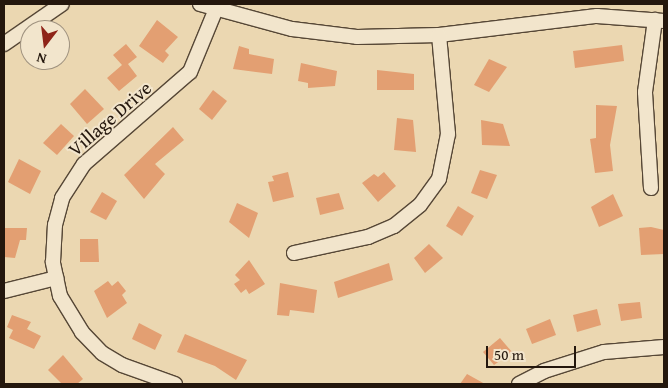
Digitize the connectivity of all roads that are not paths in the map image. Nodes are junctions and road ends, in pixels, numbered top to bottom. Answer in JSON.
{"nodes":[{"id":1,"x":62,"y":4,"type":"edge"},
{"id":2,"x":200,"y":4,"type":"edge"},
{"id":3,"x":216,"y":9,"type":"junction"},
{"id":4,"x":659,"y":20,"type":"edge"},
{"id":5,"x":439,"y":35,"type":"junction"},
{"id":6,"x":4,"y":44,"type":"edge"},
{"id":7,"x":651,"y":188,"type":"dead end"},
{"id":8,"x":294,"y":253,"type":"dead end"},
{"id":9,"x":56,"y":278,"type":"junction"},
{"id":10,"x":4,"y":291,"type":"edge"},
{"id":11,"x":664,"y":347,"type":"edge"},
{"id":12,"x":175,"y":384,"type":"edge"},
{"id":13,"x":519,"y":384,"type":"edge"}],
"edges":[{"from":1,"to":6,"type":"street"},
{"from":2,"to":3,"type":"street"},
{"from":3,"to":5,"type":"street"},
{"from":3,"to":9,"type":"street","name":"Village Drive"},
{"from":4,"to":5,"type":"street"},
{"from":4,"to":7,"type":"street"},
{"from":5,"to":8,"type":"street"},
{"from":9,"to":10,"type":"street"},
{"from":9,"to":12,"type":"street","name":"Village Drive"},
{"from":11,"to":13,"type":"street"}]}
